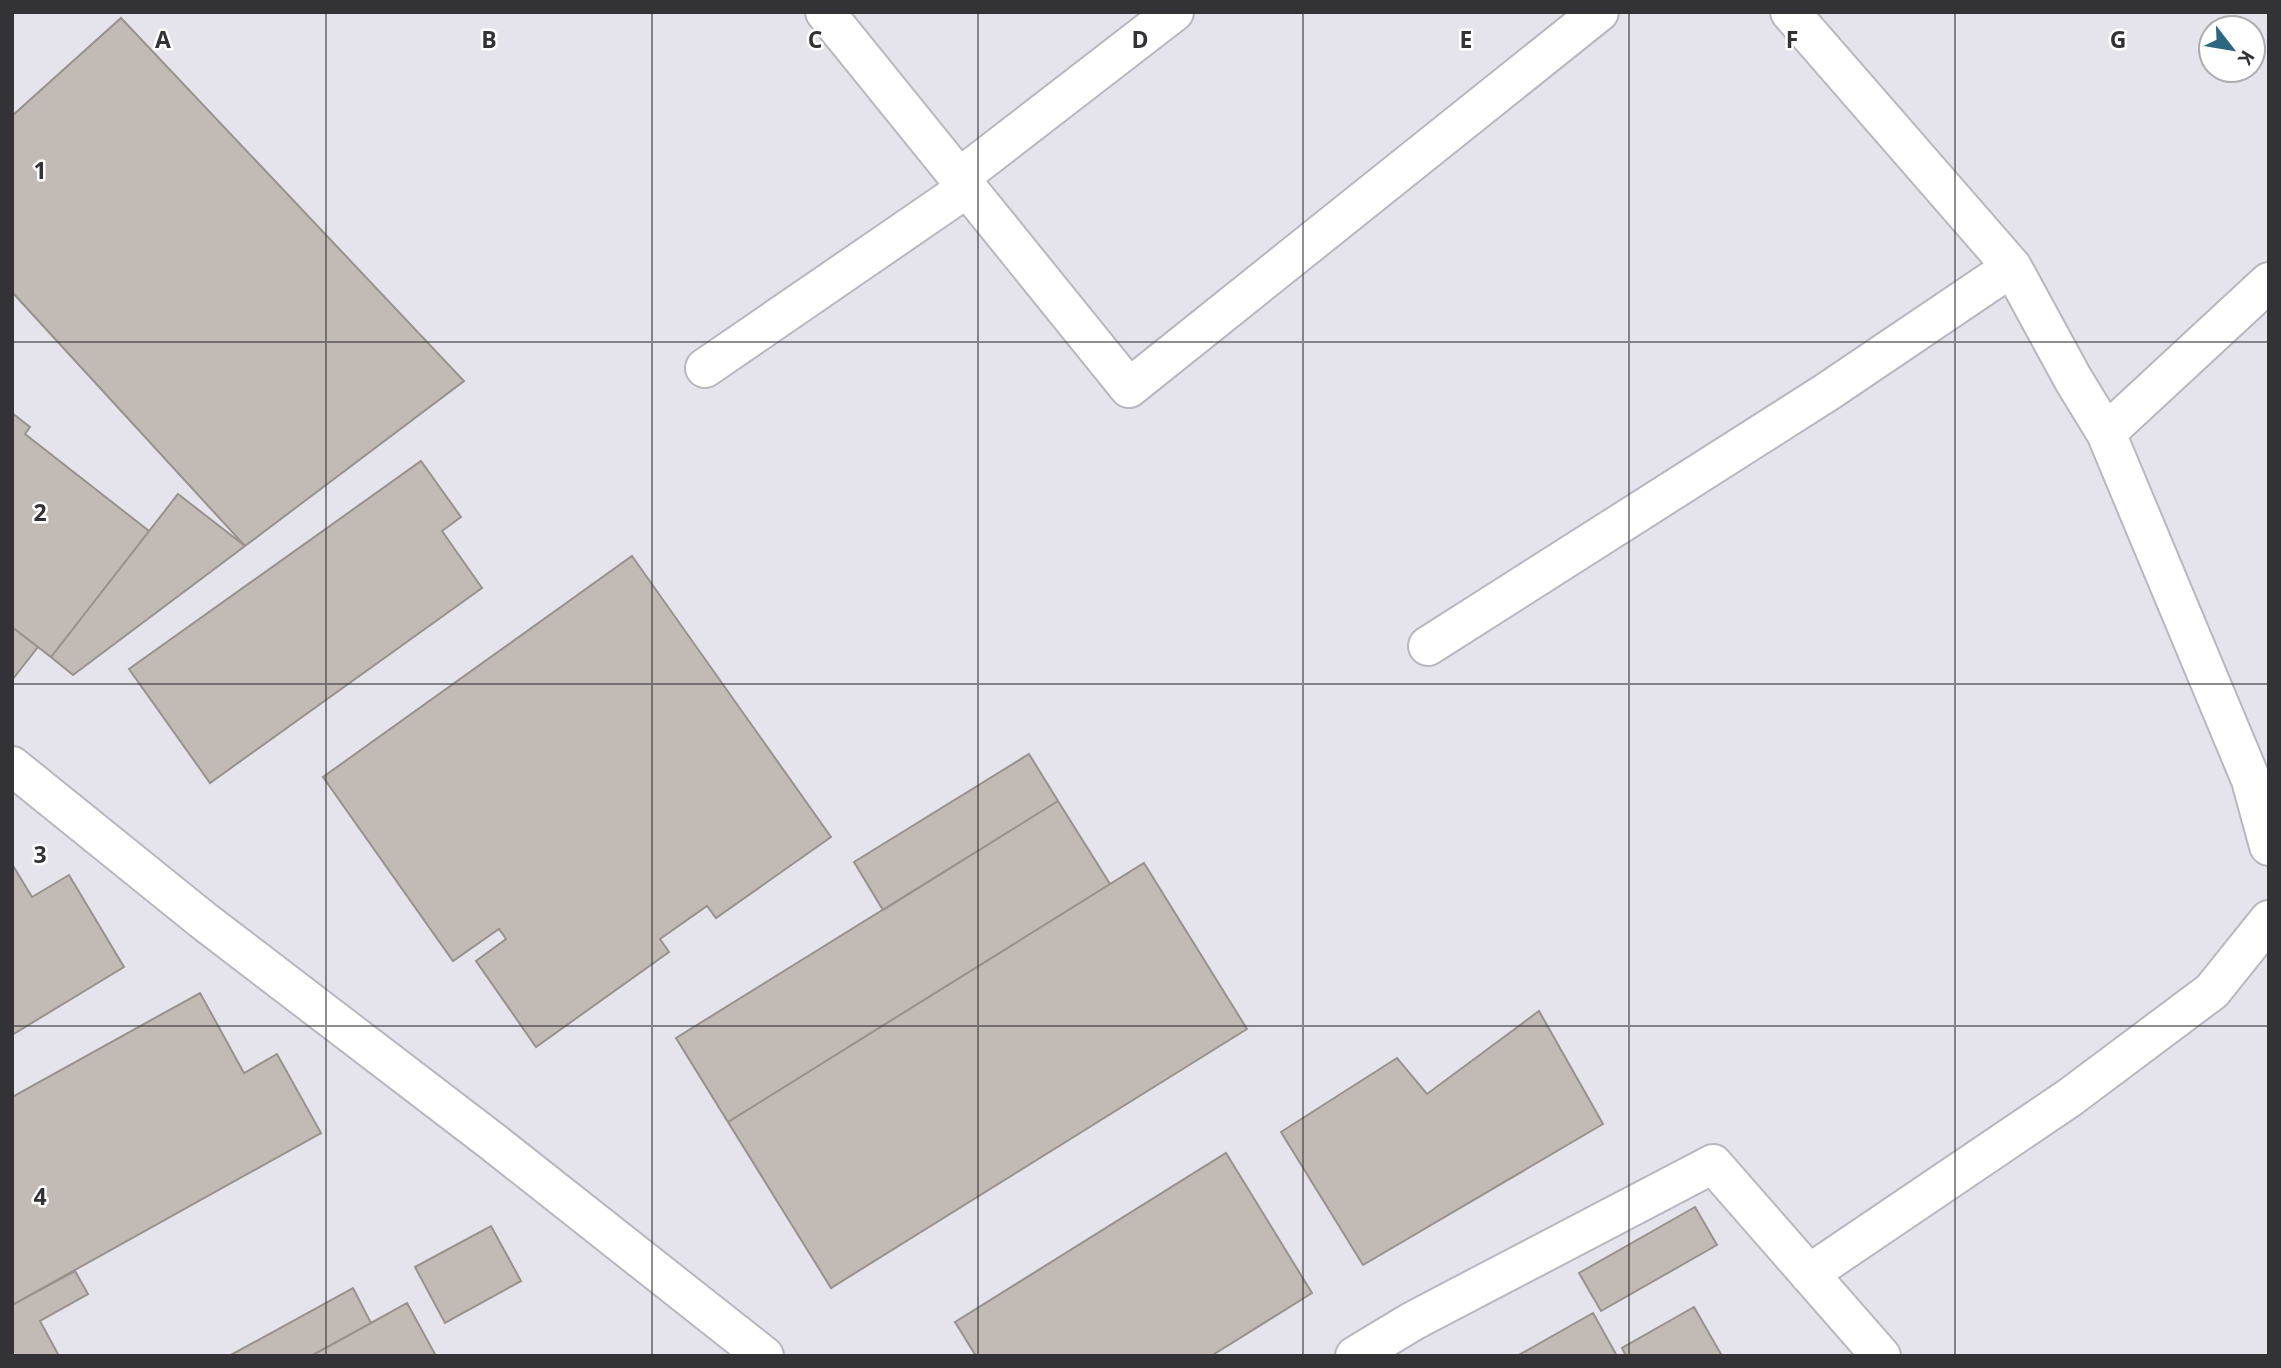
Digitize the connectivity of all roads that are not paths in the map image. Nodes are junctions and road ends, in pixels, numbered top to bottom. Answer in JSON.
{"nodes":[{"id":1,"x":825,"y":12,"type":"edge"},
{"id":2,"x":1599,"y":12,"type":"edge"},
{"id":3,"x":1790,"y":12,"type":"edge"},
{"id":4,"x":1153,"y":19,"type":"edge"},
{"id":5,"x":963,"y":183,"type":"junction"},
{"id":6,"x":2012,"y":267,"type":"junction"},
{"id":7,"x":2269,"y":282,"type":"edge"},
{"id":8,"x":705,"y":368,"type":"dead end"},
{"id":9,"x":2106,"y":433,"type":"junction"},
{"id":10,"x":1428,"y":646,"type":"dead end"},
{"id":11,"x":12,"y":766,"type":"edge"},
{"id":12,"x":2269,"y":846,"type":"edge"},
{"id":13,"x":2269,"y":920,"type":"edge"},
{"id":14,"x":1809,"y":1274,"type":"junction"},
{"id":15,"x":764,"y":1356,"type":"edge"},
{"id":16,"x":1355,"y":1356,"type":"edge"},
{"id":17,"x":1881,"y":1356,"type":"edge"}],
"edges":[{"from":1,"to":5,"type":"street"},
{"from":2,"to":5,"type":"street"},
{"from":3,"to":6,"type":"street"},
{"from":4,"to":5,"type":"street"},
{"from":5,"to":8,"type":"street"},
{"from":6,"to":9,"type":"street"},
{"from":6,"to":10,"type":"street"},
{"from":7,"to":9,"type":"street"},
{"from":9,"to":12,"type":"street"},
{"from":11,"to":15,"type":"street"},
{"from":13,"to":14,"type":"street"},
{"from":14,"to":16,"type":"street"},
{"from":14,"to":17,"type":"street"}]}
